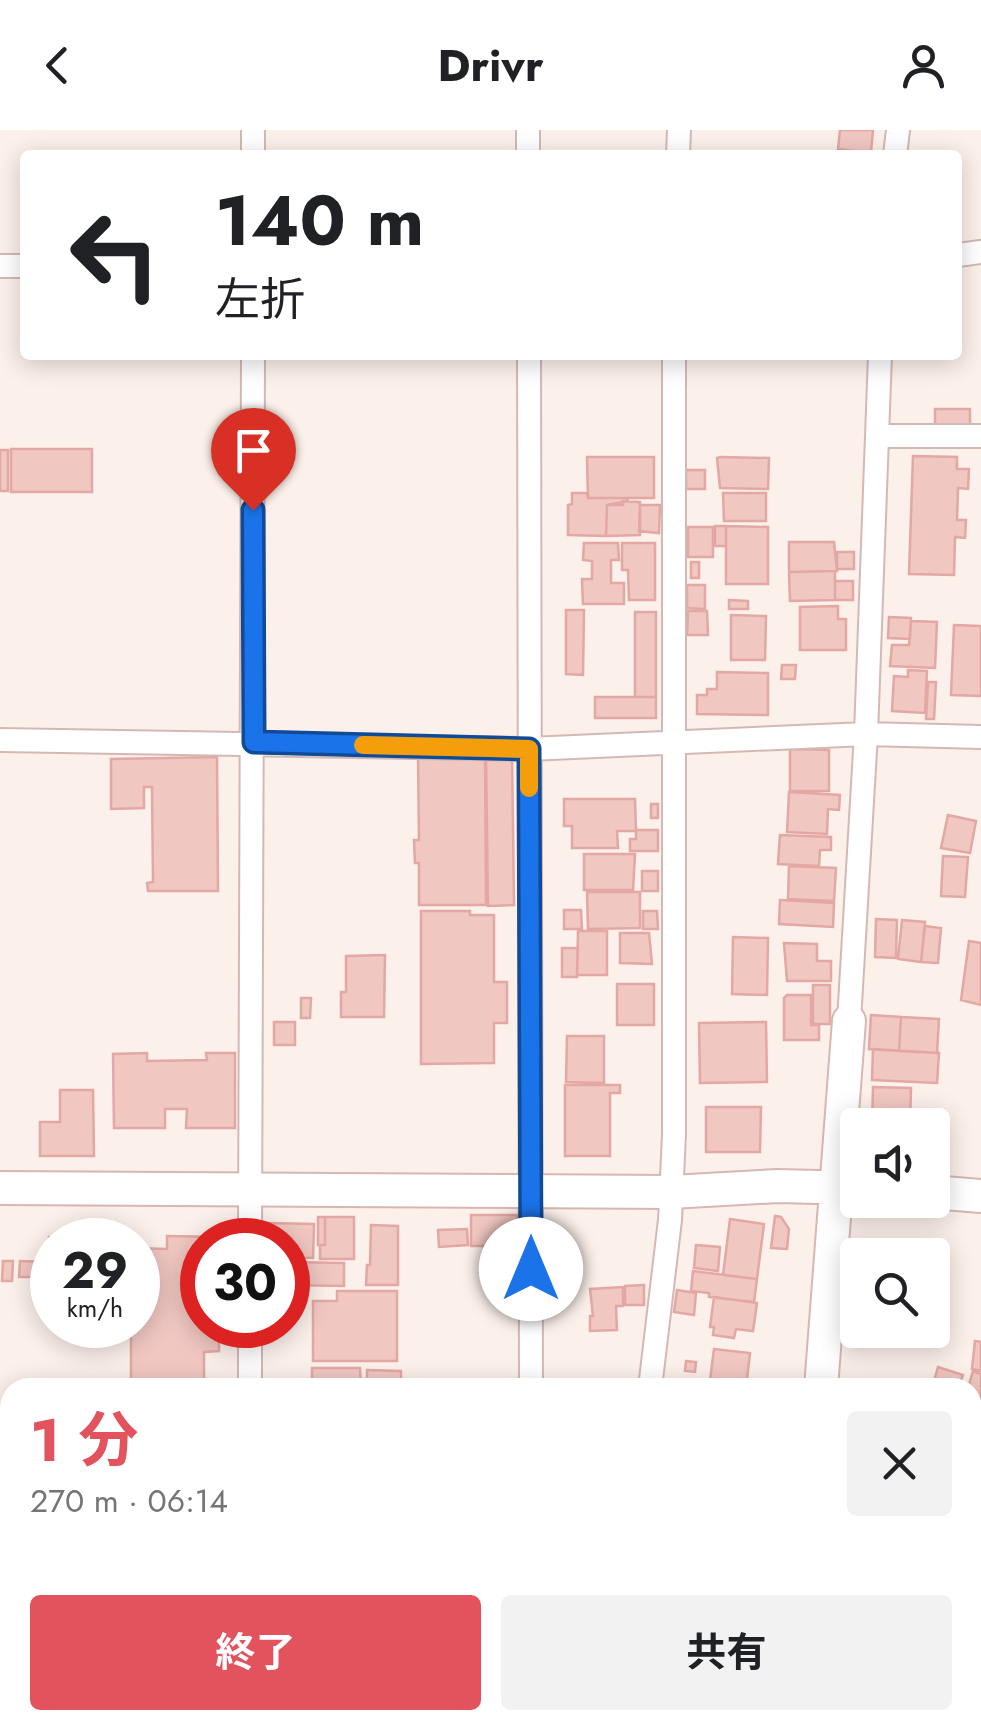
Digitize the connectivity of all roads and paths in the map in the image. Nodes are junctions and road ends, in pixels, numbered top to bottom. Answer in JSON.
{"nodes":[{"id":1,"x":253,"y":360,"type":"edge"},
{"id":2,"x":528,"y":360,"type":"edge"},
{"id":3,"x":674,"y":360,"type":"edge"},
{"id":4,"x":880,"y":360,"type":"edge"},
{"id":5,"x":878,"y":436,"type":"junction"},
{"id":6,"x":981,"y":436,"type":"edge"},
{"id":7,"x":866,"y":734,"type":"junction"},
{"id":8,"x":981,"y":737,"type":"edge"},
{"id":9,"x":0,"y":740,"type":"edge"},
{"id":10,"x":254,"y":742,"type":"junction"},
{"id":11,"x":676,"y":742,"type":"junction"},
{"id":12,"x":529,"y":749,"type":"junction"},
{"id":13,"x":849,"y":1021,"type":"joint"},
{"id":14,"x":847,"y":1108,"type":"edge"},
{"id":15,"x":840,"y":1187,"type":"edge"},
{"id":16,"x":0,"y":1188,"type":"edge"},
{"id":17,"x":250,"y":1188,"type":"junction"},
{"id":18,"x":531,"y":1190,"type":"junction"},
{"id":19,"x":671,"y":1192,"type":"junction"},
{"id":20,"x":950,"y":1193,"type":"edge"},
{"id":21,"x":981,"y":1196,"type":"edge"},
{"id":22,"x":250,"y":1218,"type":"edge"},
{"id":23,"x":842,"y":1218,"type":"edge"},
{"id":24,"x":250,"y":1348,"type":"edge"},
{"id":25,"x":250,"y":1378,"type":"edge"},
{"id":26,"x":531,"y":1378,"type":"edge"},
{"id":27,"x":651,"y":1378,"type":"edge"},
{"id":28,"x":822,"y":1378,"type":"edge"}],
"edges":[{"from":1,"to":10,"type":"street"},
{"from":2,"to":12,"type":"street"},
{"from":3,"to":11,"type":"street"},
{"from":4,"to":5,"type":"street"},
{"from":5,"to":6,"type":"street"},
{"from":5,"to":7,"type":"street"},
{"from":7,"to":8,"type":"street"},
{"from":7,"to":11,"type":"street"},
{"from":7,"to":13,"type":"street"},
{"from":9,"to":10,"type":"street"},
{"from":10,"to":12,"type":"street"},
{"from":10,"to":17,"type":"street"},
{"from":11,"to":12,"type":"street"},
{"from":11,"to":19,"type":"street"},
{"from":12,"to":18,"type":"street"},
{"from":13,"to":14,"type":"street"},
{"from":15,"to":19,"type":"street"},
{"from":16,"to":17,"type":"street"},
{"from":17,"to":18,"type":"street"},
{"from":17,"to":22,"type":"street"},
{"from":18,"to":19,"type":"street"},
{"from":18,"to":26,"type":"street"},
{"from":19,"to":27,"type":"street"},
{"from":20,"to":21,"type":"street"},
{"from":23,"to":28,"type":"street"},
{"from":24,"to":25,"type":"street"}]}
